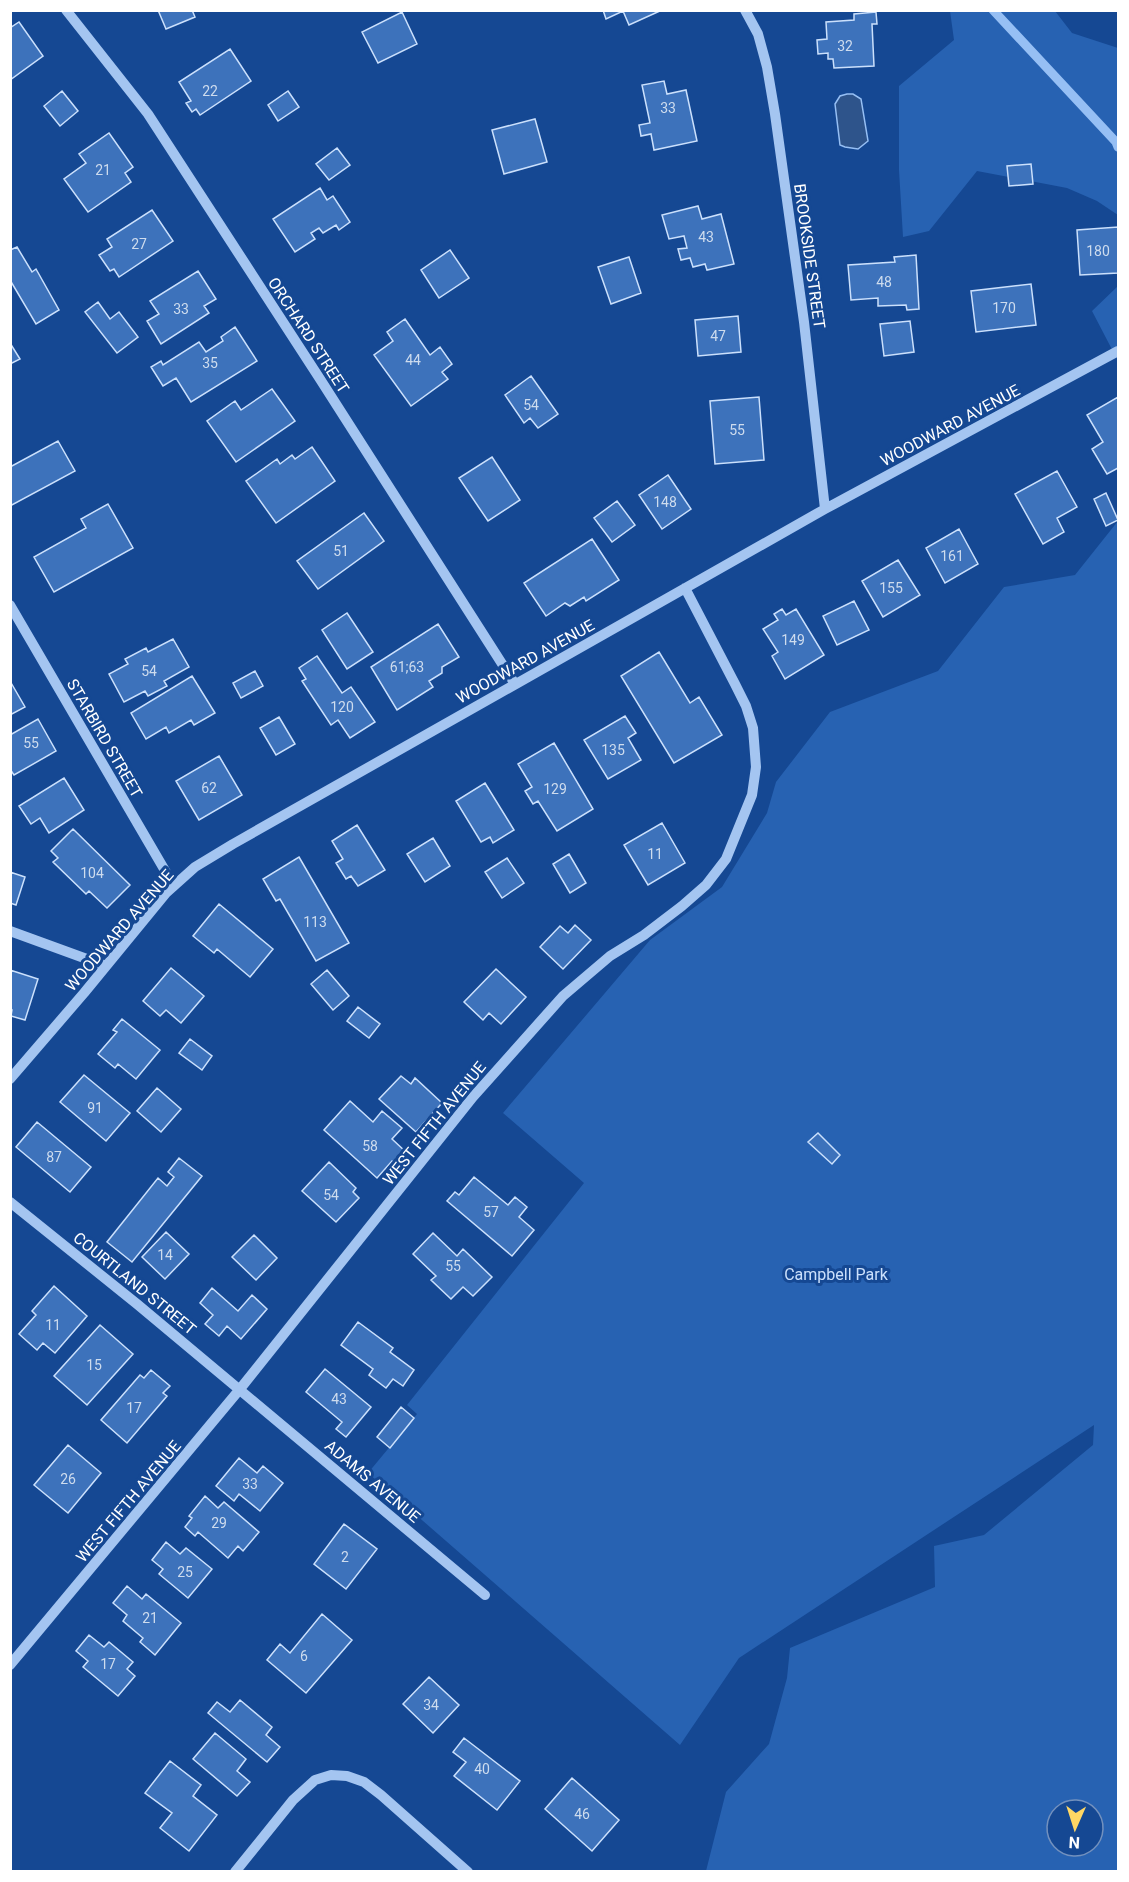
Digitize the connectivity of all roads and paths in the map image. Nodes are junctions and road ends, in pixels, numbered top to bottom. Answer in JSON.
{"nodes":[{"id":1,"x":66,"y":10,"type":"edge"},
{"id":2,"x":745,"y":10,"type":"edge"},
{"id":3,"x":1119,"y":351,"type":"edge"},
{"id":4,"x":825,"y":509,"type":"junction"},
{"id":5,"x":685,"y":588,"type":"junction"},
{"id":6,"x":10,"y":605,"type":"edge"},
{"id":7,"x":515,"y":684,"type":"junction"},
{"id":8,"x":174,"y":886,"type":"junction"},
{"id":9,"x":10,"y":931,"type":"edge"},
{"id":10,"x":106,"y":966,"type":"junction"},
{"id":11,"x":10,"y":1079,"type":"edge"},
{"id":12,"x":10,"y":1202,"type":"edge"},
{"id":13,"x":240,"y":1389,"type":"junction"},
{"id":14,"x":485,"y":1595,"type":"dead end"},
{"id":15,"x":10,"y":1665,"type":"edge"},
{"id":16,"x":235,"y":1872,"type":"edge"},
{"id":17,"x":468,"y":1872,"type":"edge"}],
"edges":[{"from":1,"to":7,"type":"street","name":"ORCHARD STREET"},
{"from":2,"to":4,"type":"street","name":"BROOKSIDE STREET"},
{"from":3,"to":4,"type":"street","name":"WOODWARD AVENUE"},
{"from":4,"to":5,"type":"street","name":"WOODWARD AVENUE"},
{"from":5,"to":7,"type":"street","name":"WOODWARD AVENUE"},
{"from":5,"to":13,"type":"street","name":"WEST FIFTH AVENUE"},
{"from":6,"to":8,"type":"street","name":"STARBIRD STREET"},
{"from":7,"to":8,"type":"street","name":"WOODWARD AVENUE"},
{"from":8,"to":10,"type":"street","name":"WOODWARD AVENUE"},
{"from":9,"to":10,"type":"street"},
{"from":10,"to":11,"type":"street","name":"WOODWARD AVENUE"},
{"from":12,"to":13,"type":"street","name":"COURTLAND STREET"},
{"from":13,"to":14,"type":"street","name":"ADAMS AVENUE"},
{"from":13,"to":15,"type":"street","name":"WEST FIFTH AVENUE"},
{"from":16,"to":17,"type":"street"}]}
